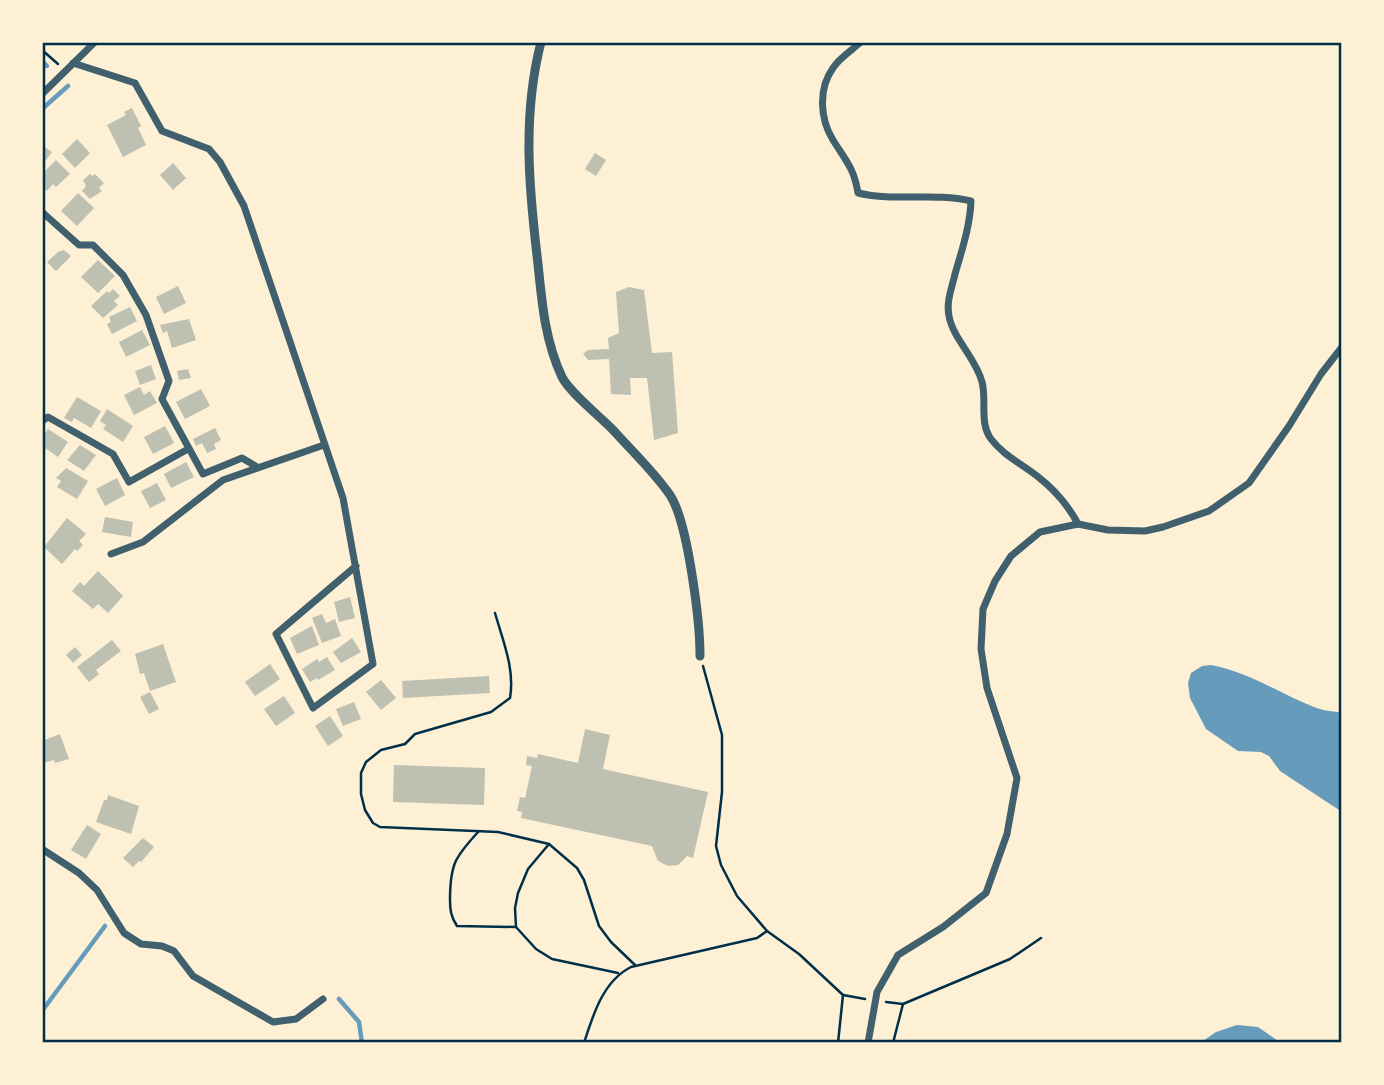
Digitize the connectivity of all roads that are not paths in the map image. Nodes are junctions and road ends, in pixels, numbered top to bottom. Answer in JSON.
{"nodes":[{"id":1,"x":94,"y":42,"type":"edge"},
{"id":2,"x":541,"y":42,"type":"edge"},
{"id":3,"x":860,"y":42,"type":"edge"},
{"id":4,"x":73,"y":63,"type":"junction"},
{"id":5,"x":42,"y":94,"type":"edge"},
{"id":6,"x":42,"y":212,"type":"edge"},
{"id":7,"x":1342,"y":347,"type":"edge"},
{"id":8,"x":42,"y":421,"type":"edge"},
{"id":9,"x":324,"y":445,"type":"junction"},
{"id":10,"x":188,"y":449,"type":"junction"},
{"id":11,"x":257,"y":467,"type":"junction"},
{"id":12,"x":1078,"y":524,"type":"junction"},
{"id":13,"x":111,"y":554,"type":"dead end"},
{"id":14,"x":356,"y":566,"type":"junction"},
{"id":15,"x":700,"y":656,"type":"road end"},
{"id":16,"x":42,"y":849,"type":"edge"},
{"id":17,"x":323,"y":999,"type":"dead end"},
{"id":18,"x":868,"y":1043,"type":"edge"}],
"edges":[{"from":1,"to":4,"type":"street"},
{"from":2,"to":15,"type":"street"},
{"from":3,"to":12,"type":"street"},
{"from":4,"to":5,"type":"street"},
{"from":4,"to":9,"type":"street"},
{"from":6,"to":10,"type":"street"},
{"from":7,"to":12,"type":"street"},
{"from":8,"to":10,"type":"street"},
{"from":9,"to":11,"type":"street"},
{"from":9,"to":14,"type":"street"},
{"from":10,"to":11,"type":"street"},
{"from":11,"to":13,"type":"street"},
{"from":12,"to":18,"type":"street"},
{"from":14,"to":14,"type":"street"},
{"from":16,"to":17,"type":"street"}]}
